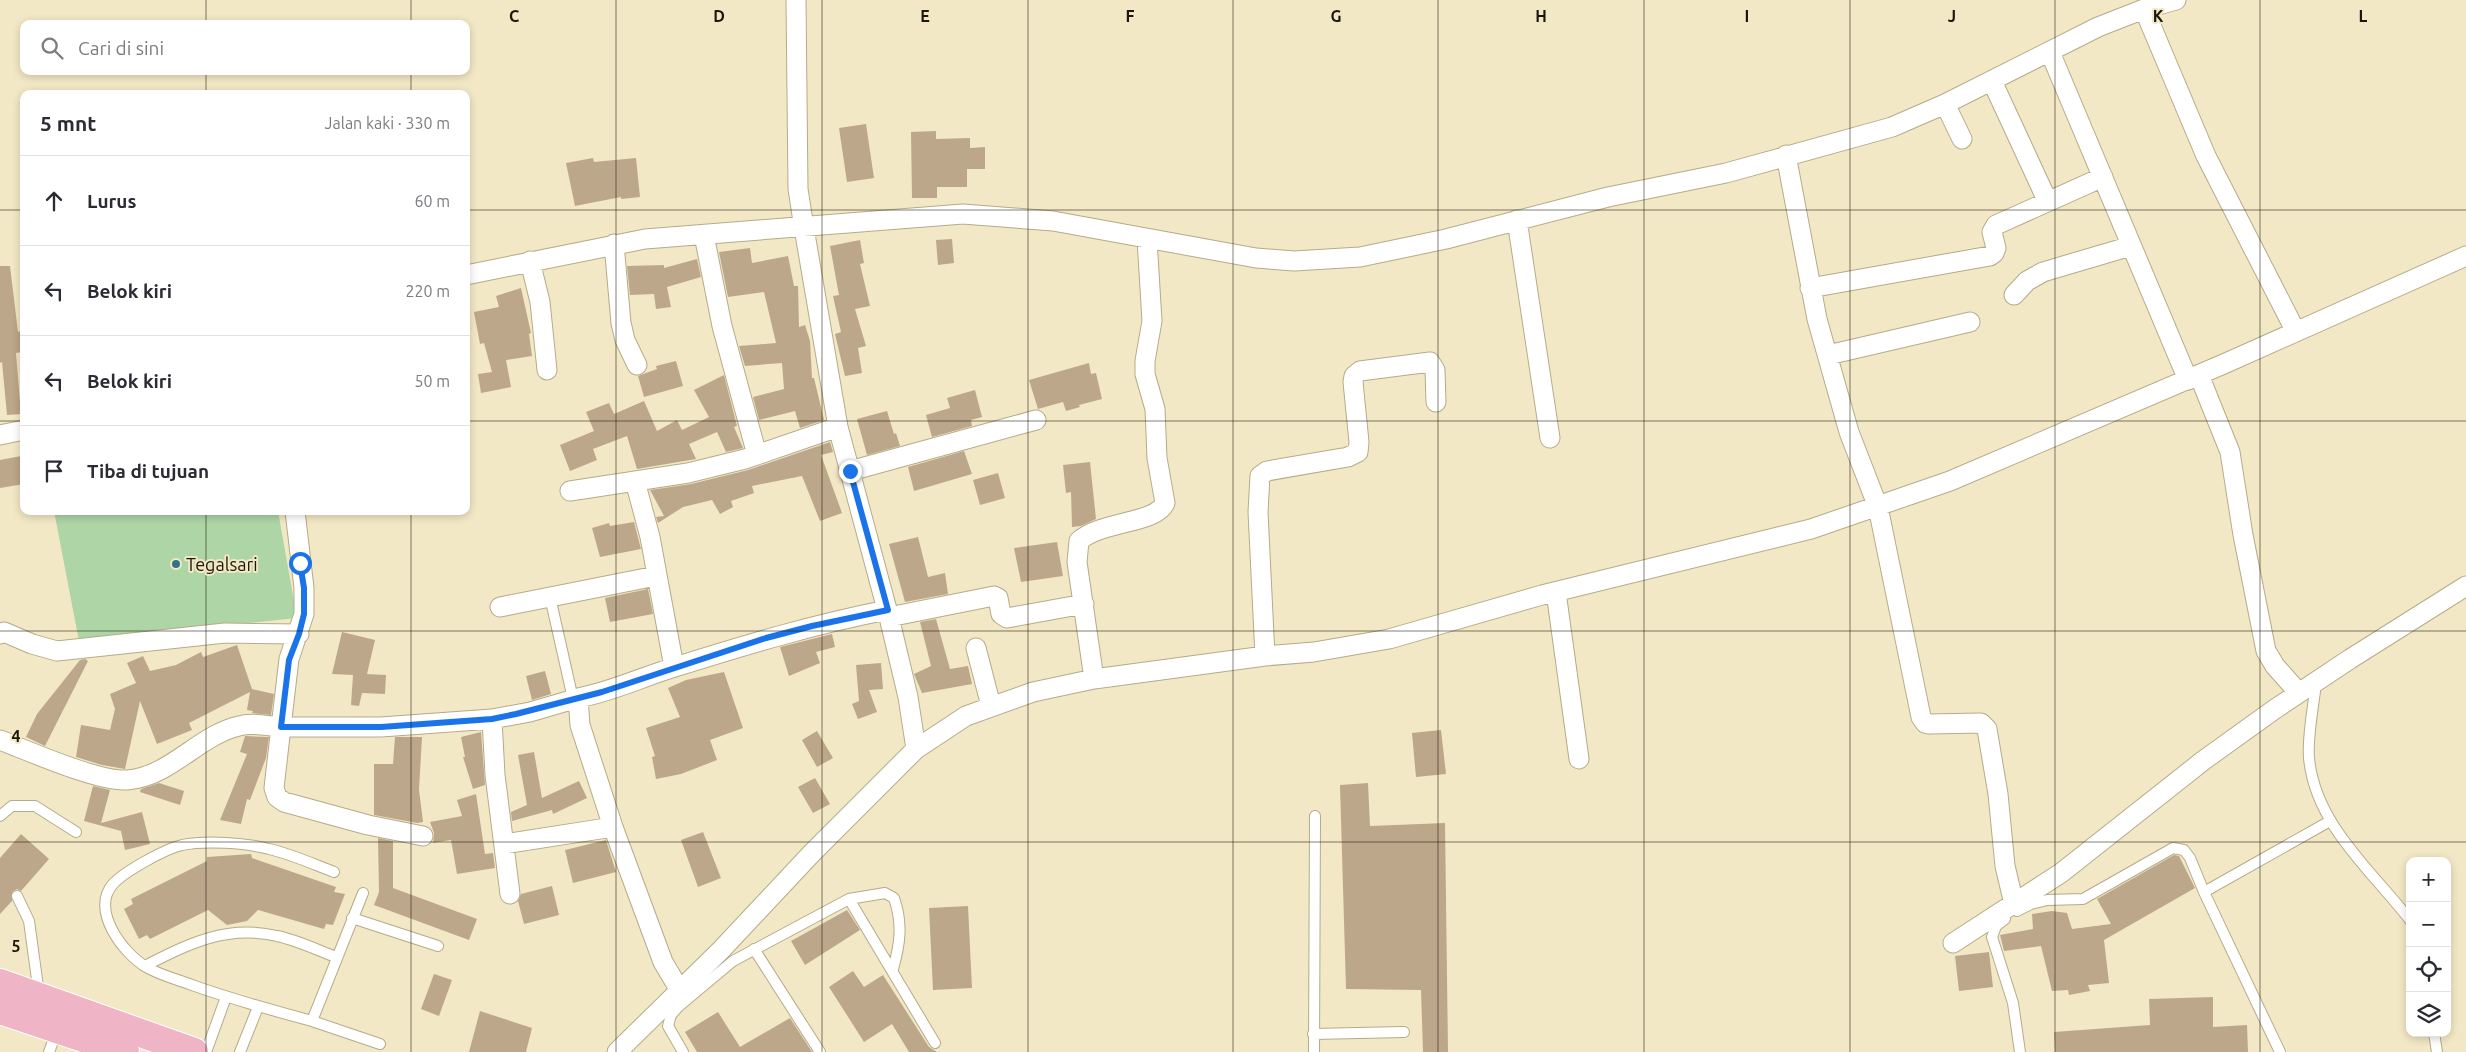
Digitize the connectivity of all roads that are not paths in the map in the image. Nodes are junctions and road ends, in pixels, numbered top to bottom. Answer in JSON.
{"nodes":[{"id":1,"x":796,"y":0,"type":"edge"},
{"id":2,"x":2176,"y":0,"type":"edge"},
{"id":3,"x":2144,"y":10,"type":"junction"},
{"id":4,"x":2050,"y":52,"type":"junction"},
{"id":5,"x":1992,"y":82,"type":"junction"},
{"id":6,"x":1945,"y":104,"type":"junction"},
{"id":7,"x":1962,"y":139,"type":"dead end"},
{"id":8,"x":1786,"y":155,"type":"junction"},
{"id":9,"x":2103,"y":177,"type":"junction"},
{"id":10,"x":2047,"y":200,"type":"junction"},
{"id":11,"x":1517,"y":220,"type":"junction"},
{"id":12,"x":804,"y":228,"type":"junction"},
{"id":13,"x":704,"y":235,"type":"junction"},
{"id":14,"x":1147,"y":240,"type":"junction"},
{"id":15,"x":614,"y":244,"type":"junction"},
{"id":16,"x":2132,"y":246,"type":"junction"},
{"id":17,"x":2466,"y":256,"type":"edge"},
{"id":18,"x":530,"y":261,"type":"junction"},
{"id":19,"x":470,"y":274,"type":"edge"},
{"id":20,"x":1810,"y":288,"type":"junction"},
{"id":21,"x":2014,"y":295,"type":"dead end"},
{"id":22,"x":1970,"y":322,"type":"dead end"},
{"id":23,"x":2296,"y":332,"type":"junction"},
{"id":24,"x":1828,"y":355,"type":"junction"},
{"id":25,"x":637,"y":364,"type":"dead end"},
{"id":26,"x":547,"y":370,"type":"dead end"},
{"id":27,"x":2193,"y":377,"type":"junction"},
{"id":28,"x":1436,"y":402,"type":"dead end"},
{"id":29,"x":1036,"y":420,"type":"dead end"},
{"id":30,"x":838,"y":427,"type":"junction"},
{"id":31,"x":20,"y":431,"type":"edge"},
{"id":32,"x":0,"y":435,"type":"edge"},
{"id":33,"x":1550,"y":438,"type":"dead end"},
{"id":34,"x":757,"y":455,"type":"junction"},
{"id":35,"x":850,"y":471,"type":"junction"},
{"id":36,"x":635,"y":481,"type":"junction"},
{"id":37,"x":570,"y":491,"type":"dead end"},
{"id":38,"x":1878,"y":507,"type":"junction"},
{"id":39,"x":295,"y":515,"type":"edge"},
{"id":40,"x":656,"y":576,"type":"junction"},
{"id":41,"x":2466,"y":586,"type":"edge"},
{"id":42,"x":1556,"y":592,"type":"junction"},
{"id":43,"x":550,"y":597,"type":"junction"},
{"id":44,"x":1084,"y":604,"type":"junction"},
{"id":45,"x":500,"y":607,"type":"dead end"},
{"id":46,"x":888,"y":613,"type":"junction"},
{"id":47,"x":0,"y":634,"type":"edge"},
{"id":48,"x":299,"y":634,"type":"junction"},
{"id":49,"x":976,"y":648,"type":"dead end"},
{"id":50,"x":1265,"y":656,"type":"junction"},
{"id":51,"x":674,"y":668,"type":"junction"},
{"id":52,"x":1094,"y":680,"type":"junction"},
{"id":53,"x":2316,"y":681,"type":"junction"},
{"id":54,"x":2298,"y":692,"type":"junction"},
{"id":55,"x":575,"y":698,"type":"junction"},
{"id":56,"x":990,"y":706,"type":"junction"},
{"id":57,"x":492,"y":719,"type":"junction"},
{"id":58,"x":281,"y":727,"type":"junction"},
{"id":59,"x":0,"y":740,"type":"edge"},
{"id":60,"x":916,"y":749,"type":"junction"},
{"id":61,"x":1579,"y":759,"type":"dead end"},
{"id":62,"x":0,"y":816,"type":"edge"},
{"id":63,"x":1315,"y":816,"type":"dead end"},
{"id":64,"x":2330,"y":821,"type":"junction"},
{"id":65,"x":613,"y":827,"type":"junction"},
{"id":66,"x":76,"y":832,"type":"dead end"},
{"id":67,"x":423,"y":836,"type":"dead end"},
{"id":68,"x":504,"y":844,"type":"junction"},
{"id":69,"x":334,"y":872,"type":"dead end"},
{"id":70,"x":2204,"y":892,"type":"junction"},
{"id":71,"x":363,"y":893,"type":"dead end"},
{"id":72,"x":510,"y":894,"type":"dead end"},
{"id":73,"x":16,"y":896,"type":"dead end"},
{"id":74,"x":849,"y":899,"type":"junction"},
{"id":75,"x":2014,"y":904,"type":"junction"},
{"id":76,"x":2406,"y":915,"type":"edge"},
{"id":77,"x":352,"y":918,"type":"junction"},
{"id":78,"x":1953,"y":943,"type":"dead end"},
{"id":79,"x":438,"y":946,"type":"dead end"},
{"id":80,"x":754,"y":950,"type":"junction"},
{"id":81,"x":336,"y":957,"type":"junction"},
{"id":82,"x":145,"y":966,"type":"junction"},
{"id":83,"x":893,"y":970,"type":"junction"},
{"id":84,"x":0,"y":982,"type":"edge"},
{"id":85,"x":679,"y":989,"type":"junction"},
{"id":86,"x":39,"y":997,"type":"junction"},
{"id":87,"x":226,"y":997,"type":"junction"},
{"id":88,"x":258,"y":1006,"type":"junction"},
{"id":89,"x":0,"y":1010,"type":"edge"},
{"id":90,"x":312,"y":1021,"type":"junction"},
{"id":91,"x":60,"y":1024,"type":"edge"},
{"id":92,"x":1404,"y":1032,"type":"dead end"},
{"id":93,"x":1313,"y":1034,"type":"junction"},
{"id":94,"x":2435,"y":1037,"type":"edge"},
{"id":95,"x":935,"y":1042,"type":"dead end"},
{"id":96,"x":380,"y":1044,"type":"dead end"},
{"id":97,"x":125,"y":1052,"type":"edge"},
{"id":98,"x":194,"y":1052,"type":"edge"},
{"id":99,"x":206,"y":1052,"type":"edge"},
{"id":100,"x":240,"y":1052,"type":"edge"},
{"id":101,"x":616,"y":1052,"type":"edge"},
{"id":102,"x":683,"y":1052,"type":"edge"},
{"id":103,"x":820,"y":1052,"type":"edge"},
{"id":104,"x":1314,"y":1052,"type":"edge"},
{"id":105,"x":2020,"y":1052,"type":"edge"},
{"id":106,"x":2280,"y":1052,"type":"edge"},
{"id":107,"x":2438,"y":1052,"type":"edge"}],
"edges":[{"from":1,"to":12,"type":"street"},
{"from":2,"to":3,"type":"street"},
{"from":3,"to":4,"type":"street"},
{"from":3,"to":23,"type":"street"},
{"from":4,"to":5,"type":"street"},
{"from":4,"to":9,"type":"street"},
{"from":5,"to":6,"type":"street"},
{"from":5,"to":10,"type":"street"},
{"from":6,"to":7,"type":"street"},
{"from":6,"to":8,"type":"street"},
{"from":8,"to":11,"type":"street"},
{"from":8,"to":20,"type":"street"},
{"from":9,"to":10,"type":"street"},
{"from":9,"to":16,"type":"street"},
{"from":10,"to":20,"type":"street"},
{"from":11,"to":14,"type":"street"},
{"from":11,"to":33,"type":"street"},
{"from":12,"to":13,"type":"street"},
{"from":12,"to":14,"type":"street"},
{"from":12,"to":30,"type":"street"},
{"from":13,"to":15,"type":"street"},
{"from":13,"to":34,"type":"street"},
{"from":14,"to":44,"type":"street"},
{"from":15,"to":18,"type":"street"},
{"from":15,"to":25,"type":"street"},
{"from":16,"to":21,"type":"street"},
{"from":16,"to":27,"type":"street"},
{"from":17,"to":23,"type":"street"},
{"from":18,"to":19,"type":"street"},
{"from":18,"to":26,"type":"street"},
{"from":20,"to":24,"type":"street"},
{"from":22,"to":24,"type":"street"},
{"from":23,"to":27,"type":"street"},
{"from":24,"to":38,"type":"street"},
{"from":27,"to":38,"type":"street"},
{"from":27,"to":54,"type":"street"},
{"from":28,"to":50,"type":"street"},
{"from":29,"to":35,"type":"street"},
{"from":30,"to":34,"type":"street"},
{"from":30,"to":35,"type":"street"},
{"from":31,"to":32,"type":"street"},
{"from":34,"to":36,"type":"street"},
{"from":35,"to":46,"type":"street"},
{"from":36,"to":37,"type":"street"},
{"from":36,"to":40,"type":"street"},
{"from":38,"to":42,"type":"street"},
{"from":38,"to":75,"type":"street"},
{"from":39,"to":48,"type":"street"},
{"from":40,"to":43,"type":"street"},
{"from":40,"to":51,"type":"street"},
{"from":41,"to":53,"type":"street"},
{"from":42,"to":50,"type":"street"},
{"from":42,"to":61,"type":"street"},
{"from":43,"to":45,"type":"street"},
{"from":43,"to":55,"type":"lane"},
{"from":44,"to":46,"type":"street"},
{"from":44,"to":52,"type":"street"},
{"from":46,"to":51,"type":"street"},
{"from":46,"to":60,"type":"street"},
{"from":47,"to":48,"type":"street"},
{"from":48,"to":58,"type":"street"},
{"from":49,"to":56,"type":"street"},
{"from":50,"to":52,"type":"street"},
{"from":51,"to":55,"type":"street"},
{"from":52,"to":56,"type":"street"},
{"from":53,"to":54,"type":"street"},
{"from":53,"to":64,"type":"lane"},
{"from":54,"to":75,"type":"street"},
{"from":55,"to":57,"type":"street"},
{"from":55,"to":65,"type":"street"},
{"from":56,"to":60,"type":"street"},
{"from":57,"to":58,"type":"street"},
{"from":57,"to":68,"type":"street"},
{"from":58,"to":59,"type":"street"},
{"from":58,"to":67,"type":"street"},
{"from":60,"to":85,"type":"street"},
{"from":62,"to":66,"type":"lane"},
{"from":63,"to":93,"type":"lane"},
{"from":64,"to":70,"type":"lane"},
{"from":64,"to":76,"type":"lane"},
{"from":65,"to":68,"type":"street"},
{"from":65,"to":85,"type":"street"},
{"from":68,"to":72,"type":"street"},
{"from":69,"to":82,"type":"lane"},
{"from":70,"to":105,"type":"lane"},
{"from":70,"to":106,"type":"lane"},
{"from":71,"to":77,"type":"lane"},
{"from":73,"to":86,"type":"lane"},
{"from":74,"to":80,"type":"lane"},
{"from":74,"to":83,"type":"lane"},
{"from":74,"to":83,"type":"lane"},
{"from":75,"to":78,"type":"street"},
{"from":77,"to":79,"type":"lane"},
{"from":77,"to":81,"type":"lane"},
{"from":80,"to":102,"type":"lane"},
{"from":80,"to":103,"type":"lane"},
{"from":81,"to":82,"type":"lane"},
{"from":81,"to":90,"type":"lane"},
{"from":82,"to":87,"type":"lane"},
{"from":83,"to":95,"type":"lane"},
{"from":84,"to":86,"type":"highway"},
{"from":85,"to":101,"type":"street"},
{"from":86,"to":91,"type":"highway"},
{"from":87,"to":88,"type":"lane"},
{"from":87,"to":99,"type":"lane"},
{"from":88,"to":90,"type":"lane"},
{"from":88,"to":100,"type":"lane"},
{"from":89,"to":91,"type":"highway"},
{"from":90,"to":96,"type":"lane"},
{"from":91,"to":97,"type":"highway"},
{"from":91,"to":98,"type":"highway"},
{"from":92,"to":93,"type":"lane"},
{"from":93,"to":104,"type":"lane"},
{"from":94,"to":107,"type":"lane"}]}
